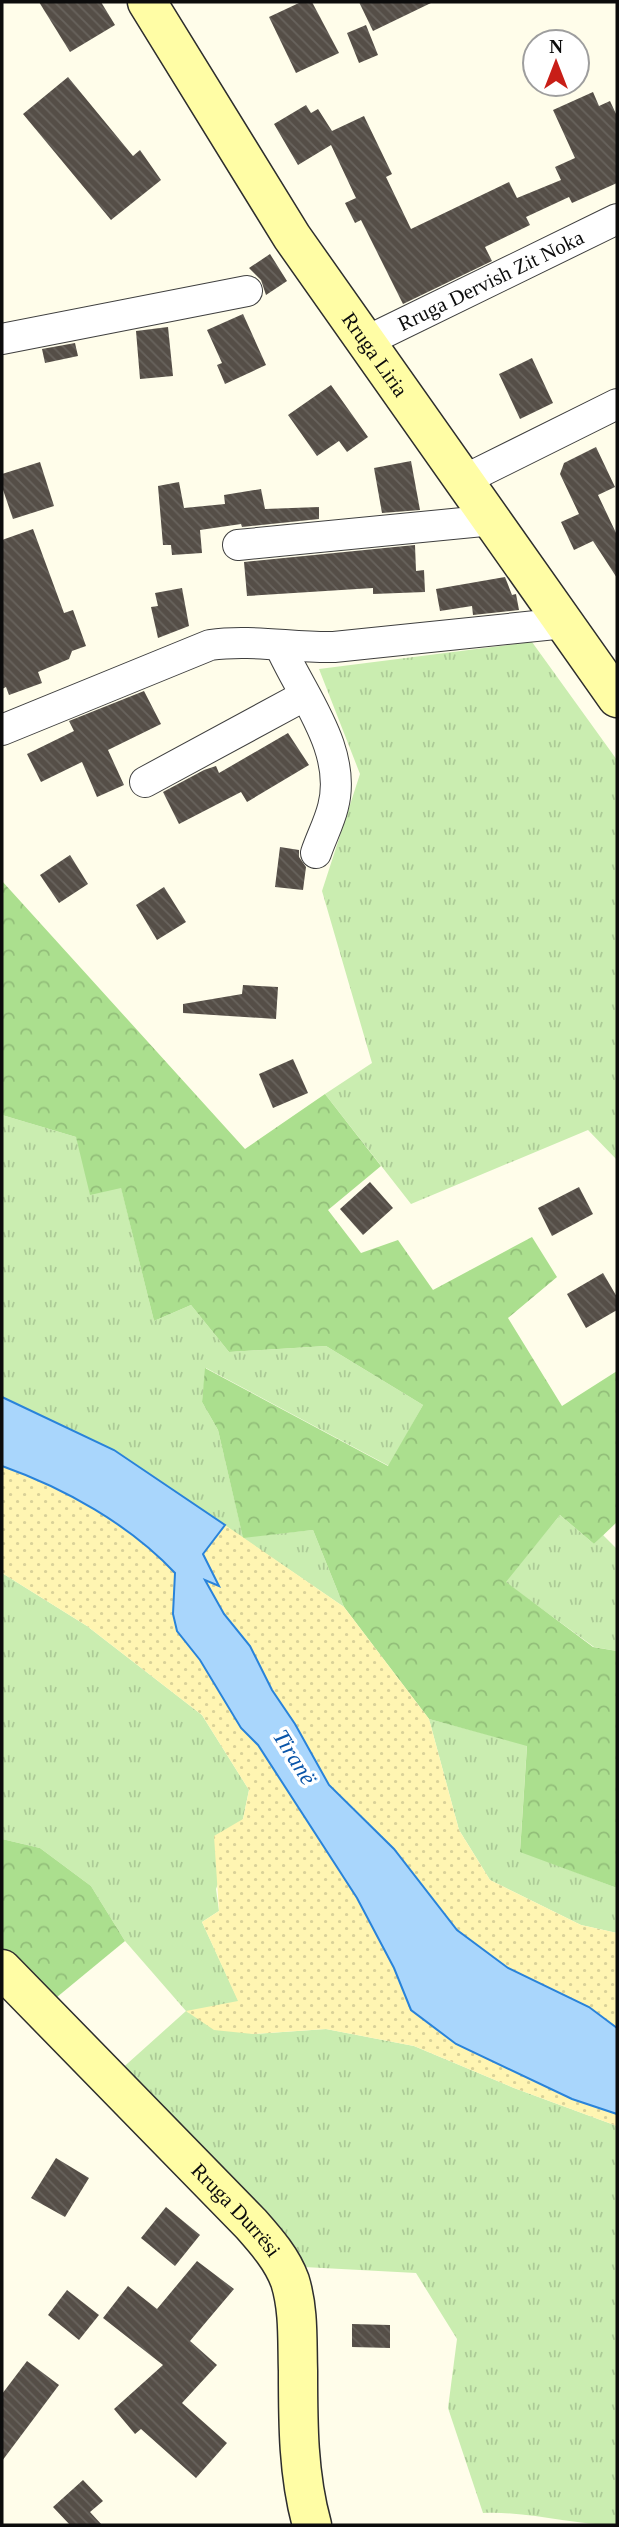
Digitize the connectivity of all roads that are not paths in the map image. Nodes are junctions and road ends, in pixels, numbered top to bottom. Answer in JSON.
{"nodes":[{"id":1,"x":150,"y":3,"type":"edge"},
{"id":2,"x":617,"y":219,"type":"edge"},
{"id":3,"x":247,"y":291,"type":"dead end"},
{"id":4,"x":2,"y":339,"type":"edge"},
{"id":5,"x":365,"y":342,"type":"junction"},
{"id":6,"x":617,"y":404,"type":"edge"},
{"id":7,"x":464,"y":480,"type":"junction"},
{"id":8,"x":493,"y":520,"type":"junction"},
{"id":9,"x":238,"y":545,"type":"dead end"},
{"id":10,"x":565,"y":623,"type":"junction"},
{"id":11,"x":281,"y":646,"type":"junction"},
{"id":12,"x":304,"y":696,"type":"junction"},
{"id":13,"x":617,"y":698,"type":"edge"},
{"id":14,"x":2,"y":730,"type":"edge"},
{"id":15,"x":145,"y":782,"type":"dead end"},
{"id":16,"x":316,"y":853,"type":"dead end"},
{"id":17,"x":2,"y":1969,"type":"edge"},
{"id":18,"x":312,"y":2525,"type":"edge"}],
"edges":[{"from":1,"to":5,"type":"main road","name":"Rruga Liria"},
{"from":2,"to":5,"type":"street","name":"Rruga Dervish Zit Noka"},
{"from":3,"to":4,"type":"street"},
{"from":5,"to":7,"type":"main road","name":"Rruga Liria"},
{"from":6,"to":7,"type":"street"},
{"from":7,"to":8,"type":"main road","name":"Rruga Liria"},
{"from":8,"to":9,"type":"street"},
{"from":8,"to":10,"type":"main road","name":"Rruga Liria"},
{"from":10,"to":11,"type":"street"},
{"from":10,"to":13,"type":"main road","name":"Rruga Liria"},
{"from":11,"to":12,"type":"street"},
{"from":11,"to":14,"type":"street"},
{"from":12,"to":15,"type":"street"},
{"from":12,"to":16,"type":"street"},
{"from":17,"to":18,"type":"main road","name":"Rruga Durrësi"}]}
